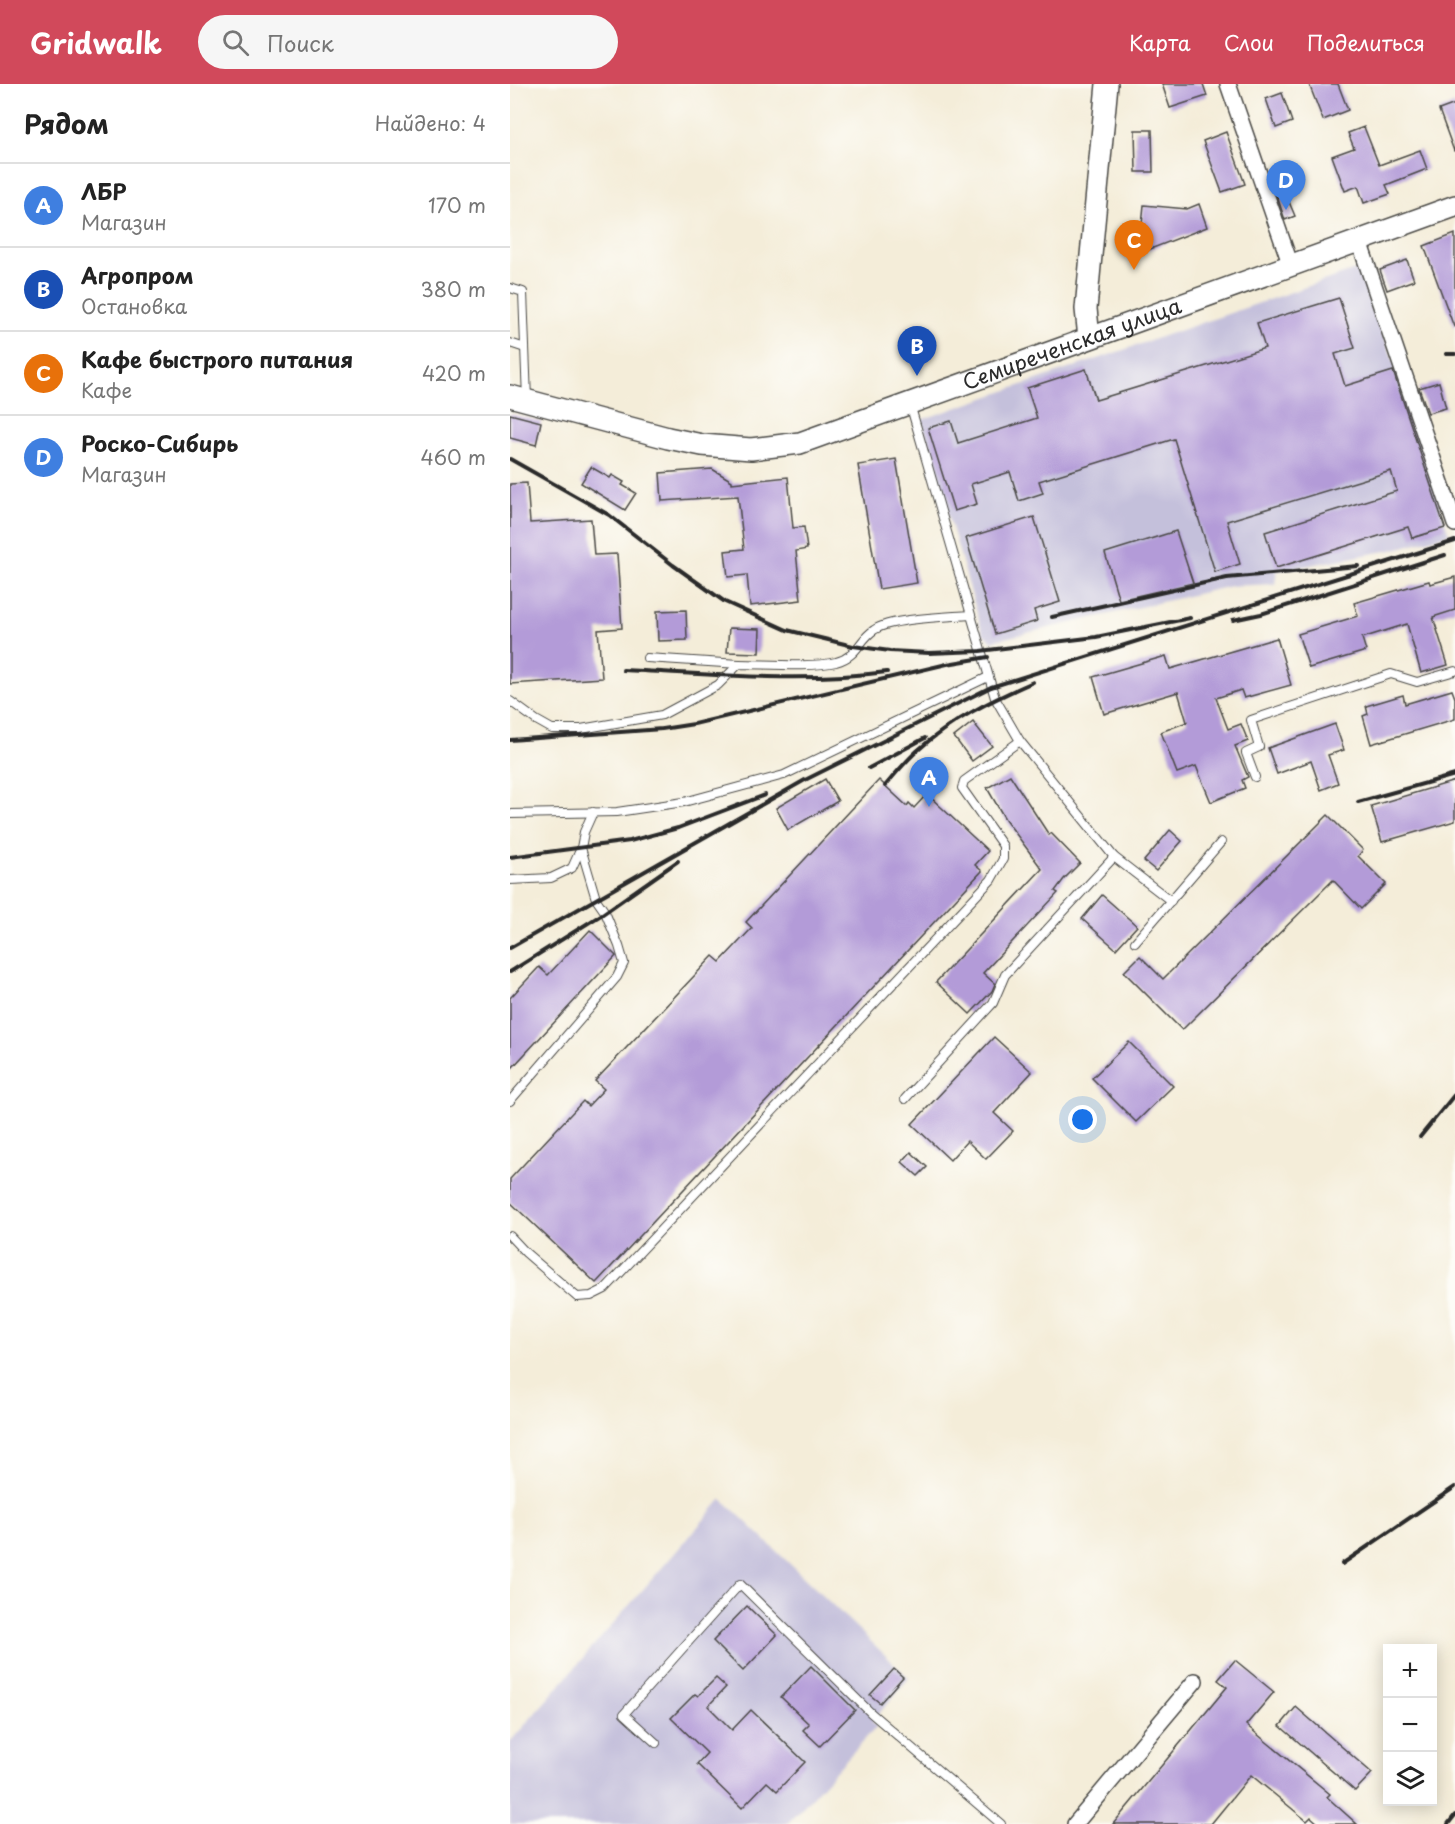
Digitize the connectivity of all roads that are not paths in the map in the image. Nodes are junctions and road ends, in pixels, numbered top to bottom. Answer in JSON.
{"nodes":[{"id":1,"x":1107,"y":84,"type":"edge"},
{"id":2,"x":1228,"y":84,"type":"edge"},
{"id":3,"x":1455,"y":206,"type":"edge"},
{"id":4,"x":1359,"y":241,"type":"junction"},
{"id":5,"x":1291,"y":266,"type":"junction"},
{"id":6,"x":510,"y":288,"type":"edge"},
{"id":7,"x":1089,"y":338,"type":"junction"},
{"id":8,"x":510,"y":343,"type":"edge"},
{"id":9,"x":525,"y":348,"type":"junction"},
{"id":10,"x":519,"y":398,"type":"edge"},
{"id":11,"x":909,"y":402,"type":"junction"},
{"id":12,"x":1455,"y":524,"type":"edge"},
{"id":13,"x":970,"y":615,"type":"junction"},
{"id":14,"x":647,"y":658,"type":"dead end"},
{"id":15,"x":739,"y":664,"type":"junction"},
{"id":16,"x":1455,"y":670,"type":"edge"},
{"id":17,"x":988,"y":677,"type":"junction"},
{"id":18,"x":510,"y":701,"type":"edge"},
{"id":19,"x":1020,"y":741,"type":"junction"},
{"id":20,"x":1255,"y":777,"type":"dead end"},
{"id":21,"x":593,"y":812,"type":"junction"},
{"id":22,"x":510,"y":813,"type":"edge"},
{"id":23,"x":1221,"y":842,"type":"dead end"},
{"id":24,"x":581,"y":848,"type":"junction"},
{"id":25,"x":1114,"y":857,"type":"junction"},
{"id":26,"x":510,"y":880,"type":"edge"},
{"id":27,"x":1171,"y":901,"type":"junction"},
{"id":28,"x":1135,"y":942,"type":"dead end"},
{"id":29,"x":905,"y":1099,"type":"dead end"},
{"id":30,"x":510,"y":1101,"type":"edge"},
{"id":31,"x":510,"y":1236,"type":"edge"},
{"id":32,"x":1195,"y":1681,"type":"dead end"},
{"id":33,"x":656,"y":1743,"type":"dead end"},
{"id":34,"x":1001,"y":1824,"type":"edge"},
{"id":35,"x":1075,"y":1824,"type":"edge"}],
"edges":[{"from":1,"to":7,"type":"main road"},
{"from":2,"to":5,"type":"street"},
{"from":3,"to":4,"type":"main road","name":"Семиреченская улица"},
{"from":4,"to":5,"type":"main road","name":"Семиреченская улица"},
{"from":4,"to":12,"type":"street"},
{"from":5,"to":7,"type":"main road","name":"Семиреченская улица"},
{"from":6,"to":9,"type":"lane"},
{"from":7,"to":11,"type":"main road","name":"Семиреченская улица"},
{"from":8,"to":9,"type":"lane"},
{"from":9,"to":10,"type":"lane"},
{"from":10,"to":11,"type":"main road","name":"Семиреченская улица"},
{"from":11,"to":13,"type":"lane"},
{"from":13,"to":15,"type":"lane"},
{"from":13,"to":17,"type":"lane"},
{"from":14,"to":15,"type":"lane"},
{"from":15,"to":18,"type":"lane"},
{"from":16,"to":20,"type":"lane"},
{"from":17,"to":19,"type":"lane"},
{"from":17,"to":21,"type":"lane"},
{"from":19,"to":25,"type":"lane"},
{"from":19,"to":31,"type":"lane"},
{"from":21,"to":22,"type":"lane"},
{"from":21,"to":24,"type":"lane"},
{"from":23,"to":27,"type":"lane"},
{"from":24,"to":26,"type":"lane"},
{"from":24,"to":30,"type":"lane"},
{"from":25,"to":27,"type":"lane"},
{"from":25,"to":29,"type":"lane"},
{"from":27,"to":28,"type":"lane"},
{"from":32,"to":35,"type":"street"},
{"from":33,"to":34,"type":"lane"}]}
